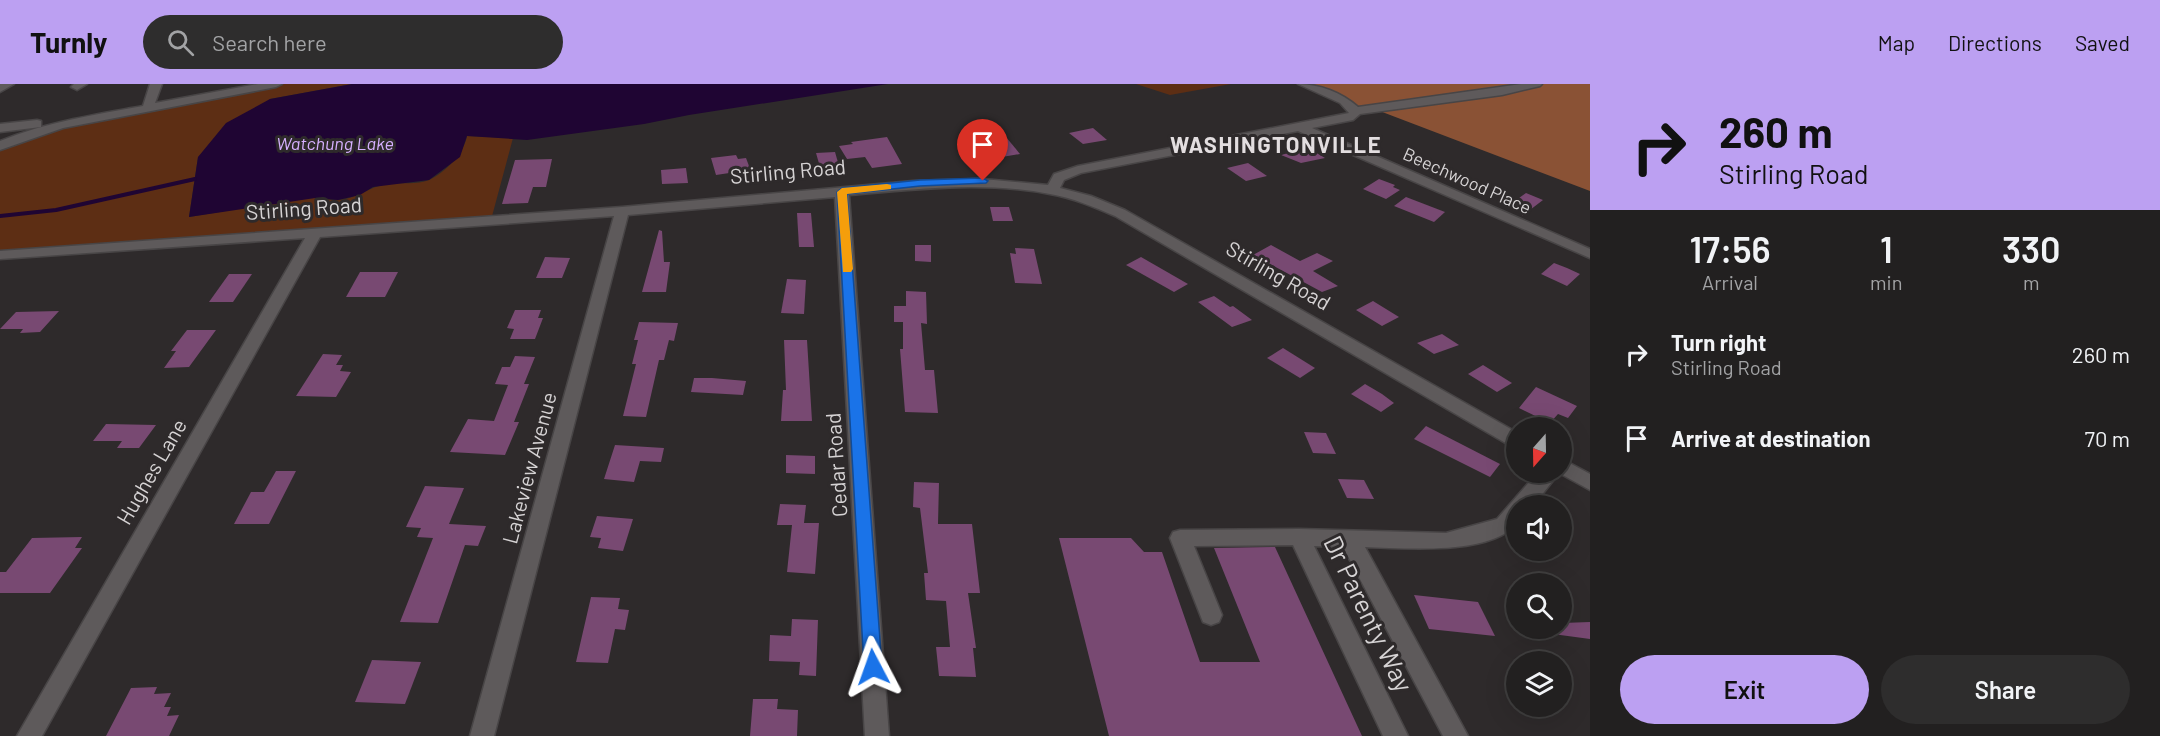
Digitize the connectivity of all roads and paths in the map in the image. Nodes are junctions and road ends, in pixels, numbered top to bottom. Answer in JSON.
{"nodes":[{"id":1,"x":8,"y":84,"type":"edge"},
{"id":2,"x":156,"y":84,"type":"edge"},
{"id":3,"x":276,"y":84,"type":"edge"},
{"id":4,"x":1304,"y":84,"type":"edge"},
{"id":5,"x":1536,"y":84,"type":"edge"},
{"id":6,"x":0,"y":89,"type":"edge"},
{"id":7,"x":148,"y":108,"type":"junction"},
{"id":8,"x":1355,"y":111,"type":"junction"},
{"id":9,"x":104,"y":116,"type":"junction"},
{"id":10,"x":1297,"y":126,"type":"junction"},
{"id":11,"x":0,"y":128,"type":"edge"},
{"id":12,"x":0,"y":146,"type":"edge"},
{"id":13,"x":1053,"y":188,"type":"junction"},
{"id":14,"x":842,"y":192,"type":"junction"},
{"id":15,"x":622,"y":211,"type":"junction"},
{"id":16,"x":316,"y":232,"type":"junction"},
{"id":17,"x":1590,"y":254,"type":"edge"},
{"id":18,"x":0,"y":255,"type":"edge"},
{"id":19,"x":1506,"y":434,"type":"edge"},
{"id":20,"x":1572,"y":472,"type":"edge"},
{"id":21,"x":1541,"y":483,"type":"edge"},
{"id":22,"x":1590,"y":483,"type":"edge"},
{"id":23,"x":1530,"y":495,"type":"edge"},
{"id":24,"x":1506,"y":523,"type":"edge"},
{"id":25,"x":1299,"y":537,"type":"junction"},
{"id":26,"x":1349,"y":538,"type":"junction"},
{"id":27,"x":1211,"y":615,"type":"dead end"},
{"id":28,"x":29,"y":736,"type":"edge"},
{"id":29,"x":482,"y":736,"type":"edge"},
{"id":30,"x":877,"y":736,"type":"edge"},
{"id":31,"x":1396,"y":736,"type":"edge"},
{"id":32,"x":1456,"y":736,"type":"edge"}],
"edges":[{"from":1,"to":6,"type":"street"},
{"from":2,"to":7,"type":"street"},
{"from":3,"to":7,"type":"street"},
{"from":4,"to":8,"type":"street"},
{"from":5,"to":8,"type":"street"},
{"from":7,"to":9,"type":"street"},
{"from":8,"to":10,"type":"street"},
{"from":9,"to":11,"type":"street"},
{"from":9,"to":12,"type":"street"},
{"from":10,"to":13,"type":"street"},
{"from":10,"to":17,"type":"street","name":"Beechwood Place"},
{"from":13,"to":14,"type":"street","name":"Stirling Road"},
{"from":13,"to":19,"type":"street","name":"Stirling Road"},
{"from":14,"to":15,"type":"street","name":"Stirling Road"},
{"from":14,"to":30,"type":"street","name":"Cedar Road"},
{"from":15,"to":16,"type":"street","name":"Stirling Road"},
{"from":15,"to":29,"type":"street","name":"Lakeview Avenue"},
{"from":16,"to":18,"type":"street","name":"Stirling Road"},
{"from":16,"to":28,"type":"street","name":"Hughes Lane"},
{"from":20,"to":22,"type":"street"},
{"from":21,"to":23,"type":"street"},
{"from":24,"to":26,"type":"street"},
{"from":25,"to":26,"type":"street","name":"Dr Parenty Way"},
{"from":25,"to":27,"type":"street"},
{"from":25,"to":31,"type":"street","name":"Dr Parenty Way"},
{"from":26,"to":32,"type":"street","name":"Dr Parenty Way"}]}
